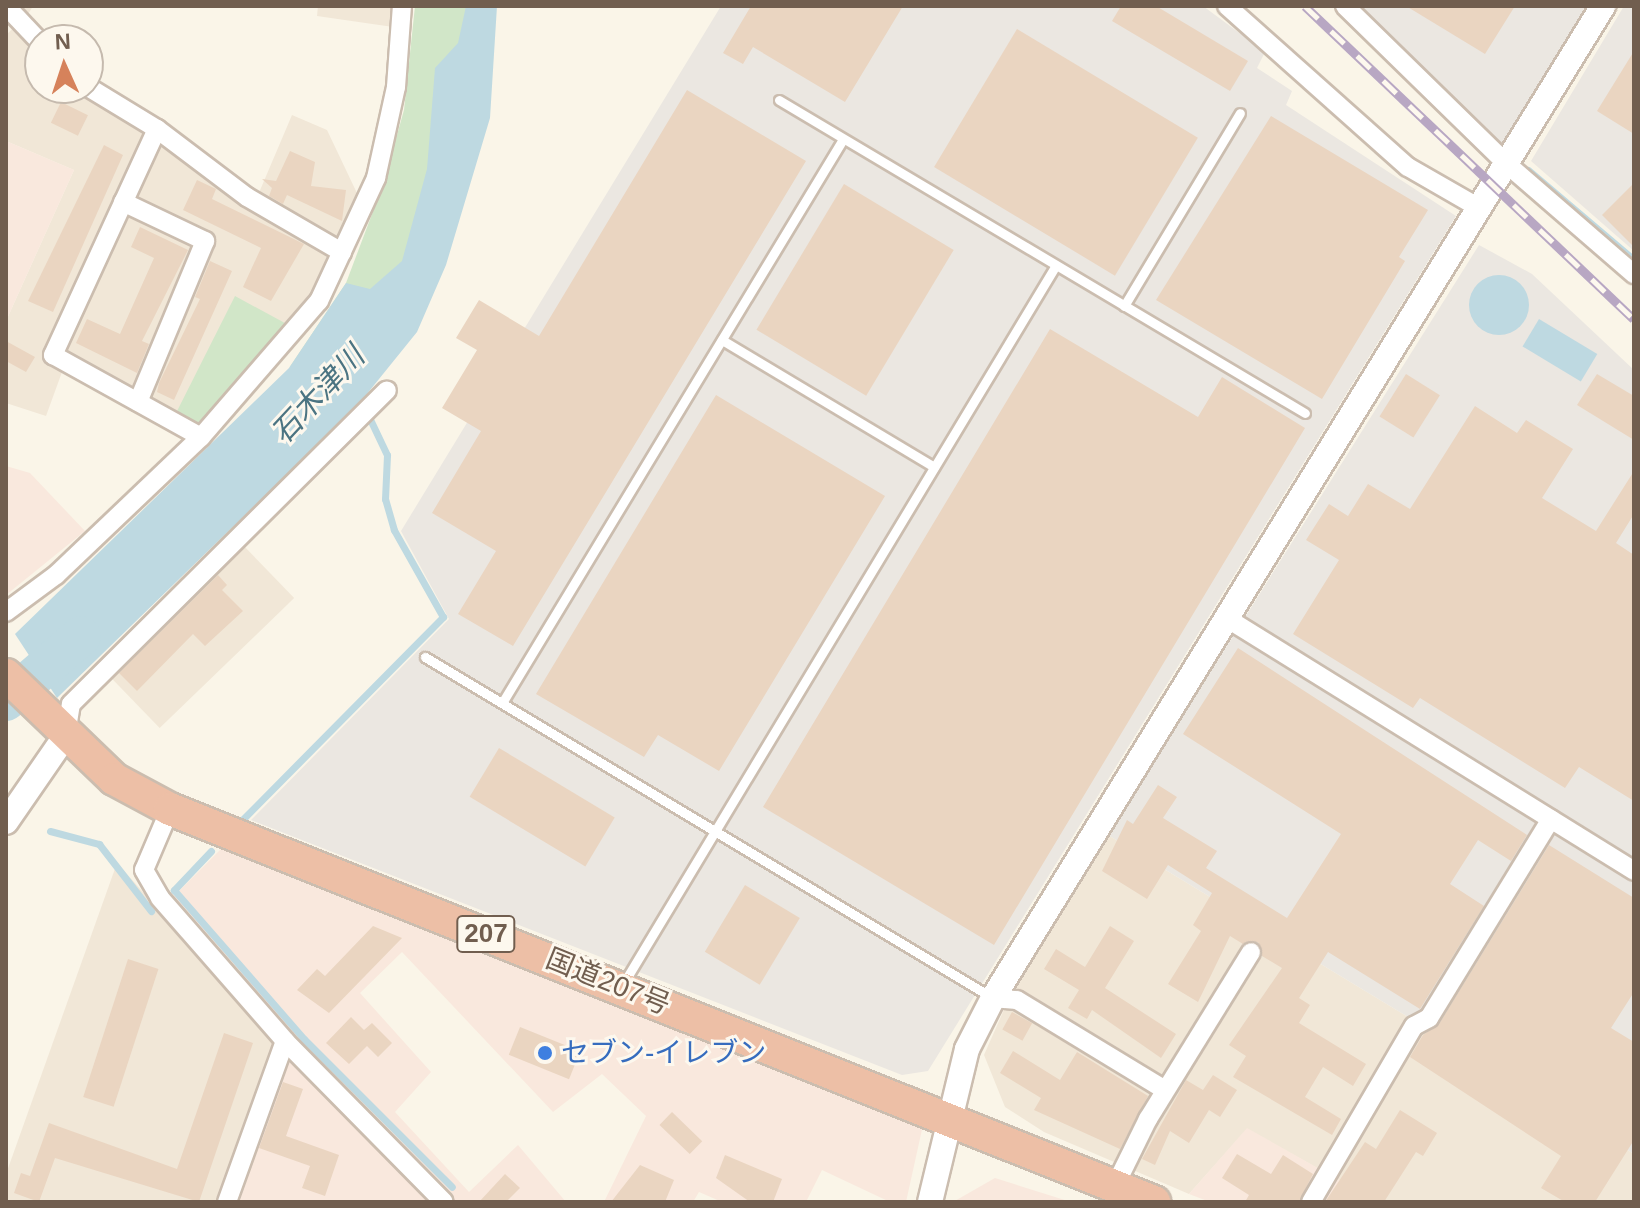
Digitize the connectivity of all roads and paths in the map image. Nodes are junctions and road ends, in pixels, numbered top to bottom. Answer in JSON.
{"nodes":[{"id":1,"x":6,"y":6,"type":"edge"},
{"id":2,"x":402,"y":6,"type":"edge"},
{"id":3,"x":1227,"y":6,"type":"edge"},
{"id":4,"x":1345,"y":6,"type":"edge"},
{"id":5,"x":1603,"y":6,"type":"edge"},
{"id":6,"x":24,"y":25,"type":"edge"},
{"id":7,"x":104,"y":97,"type":"edge"},
{"id":8,"x":779,"y":100,"type":"dead end"},
{"id":9,"x":1240,"y":113,"type":"dead end"},
{"id":10,"x":157,"y":129,"type":"junction"},
{"id":11,"x":843,"y":139,"type":"junction"},
{"id":12,"x":1508,"y":165,"type":"junction"},
{"id":13,"x":123,"y":202,"type":"junction"},
{"id":14,"x":1481,"y":209,"type":"junction"},
{"id":15,"x":342,"y":252,"type":"junction"},
{"id":16,"x":1056,"y":265,"type":"junction"},
{"id":17,"x":1634,"y":274,"type":"edge"},
{"id":18,"x":1124,"y":306,"type":"junction"},
{"id":19,"x":722,"y":340,"type":"junction"},
{"id":20,"x":387,"y":390,"type":"dead end"},
{"id":21,"x":138,"y":402,"type":"junction"},
{"id":22,"x":1305,"y":413,"type":"dead end"},
{"id":23,"x":201,"y":437,"type":"junction"},
{"id":24,"x":934,"y":467,"type":"junction"},
{"id":25,"x":6,"y":612,"type":"edge"},
{"id":26,"x":1228,"y":619,"type":"junction"},
{"id":27,"x":425,"y":657,"type":"dead end"},
{"id":28,"x":6,"y":675,"type":"edge"},
{"id":29,"x":502,"y":703,"type":"junction"},
{"id":30,"x":54,"y":726,"type":"junction"},
{"id":31,"x":170,"y":809,"type":"junction"},
{"id":32,"x":1551,"y":819,"type":"junction"},
{"id":33,"x":6,"y":822,"type":"edge"},
{"id":34,"x":715,"y":831,"type":"junction"},
{"id":35,"x":1634,"y":871,"type":"edge"},
{"id":36,"x":1251,"y":952,"type":"dead end"},
{"id":37,"x":621,"y":987,"type":"junction"},
{"id":38,"x":993,"y":998,"type":"junction"},
{"id":39,"x":285,"y":1041,"type":"junction"},
{"id":40,"x":1165,"y":1090,"type":"junction"},
{"id":41,"x":950,"y":1117,"type":"junction"},
{"id":42,"x":1115,"y":1186,"type":"junction"},
{"id":43,"x":427,"y":1195,"type":"edge"},
{"id":44,"x":227,"y":1202,"type":"edge"},
{"id":45,"x":444,"y":1202,"type":"edge"},
{"id":46,"x":930,"y":1202,"type":"edge"},
{"id":47,"x":1154,"y":1202,"type":"edge"},
{"id":48,"x":1311,"y":1202,"type":"edge"}],
"edges":[{"from":1,"to":6,"type":"street"},
{"from":2,"to":15,"type":"street"},
{"from":3,"to":14,"type":"street"},
{"from":4,"to":12,"type":"street"},
{"from":5,"to":12,"type":"street"},
{"from":7,"to":10,"type":"street"},
{"from":8,"to":11,"type":"lane"},
{"from":9,"to":18,"type":"lane"},
{"from":10,"to":13,"type":"street"},
{"from":10,"to":15,"type":"street"},
{"from":11,"to":16,"type":"lane"},
{"from":11,"to":19,"type":"lane"},
{"from":12,"to":14,"type":"street"},
{"from":12,"to":17,"type":"street"},
{"from":13,"to":21,"type":"street"},
{"from":13,"to":21,"type":"street"},
{"from":14,"to":26,"type":"street"},
{"from":15,"to":23,"type":"street"},
{"from":16,"to":18,"type":"lane"},
{"from":16,"to":24,"type":"lane"},
{"from":18,"to":22,"type":"lane"},
{"from":19,"to":24,"type":"lane"},
{"from":19,"to":29,"type":"lane"},
{"from":20,"to":30,"type":"street"},
{"from":21,"to":23,"type":"street"},
{"from":23,"to":25,"type":"street"},
{"from":24,"to":34,"type":"lane"},
{"from":26,"to":32,"type":"street"},
{"from":26,"to":38,"type":"street"},
{"from":27,"to":29,"type":"lane"},
{"from":28,"to":30,"type":"highway","name":"国道207号","number":"207"},
{"from":29,"to":34,"type":"lane"},
{"from":30,"to":31,"type":"highway","name":"国道207号","number":"207"},
{"from":30,"to":33,"type":"street"},
{"from":31,"to":37,"type":"highway","name":"国道207号","number":"207"},
{"from":31,"to":39,"type":"street"},
{"from":32,"to":35,"type":"street"},
{"from":32,"to":48,"type":"street"},
{"from":34,"to":37,"type":"lane"},
{"from":34,"to":38,"type":"lane"},
{"from":36,"to":40,"type":"street"},
{"from":37,"to":41,"type":"highway","name":"国道207号","number":"207"},
{"from":38,"to":40,"type":"street"},
{"from":38,"to":41,"type":"street"},
{"from":39,"to":43,"type":"street"},
{"from":39,"to":44,"type":"street"},
{"from":40,"to":42,"type":"street"},
{"from":41,"to":42,"type":"highway","name":"国道207号","number":"207"},
{"from":41,"to":46,"type":"street"},
{"from":42,"to":47,"type":"highway","name":"国道207号","number":"207"},
{"from":43,"to":45,"type":"street"}]}
